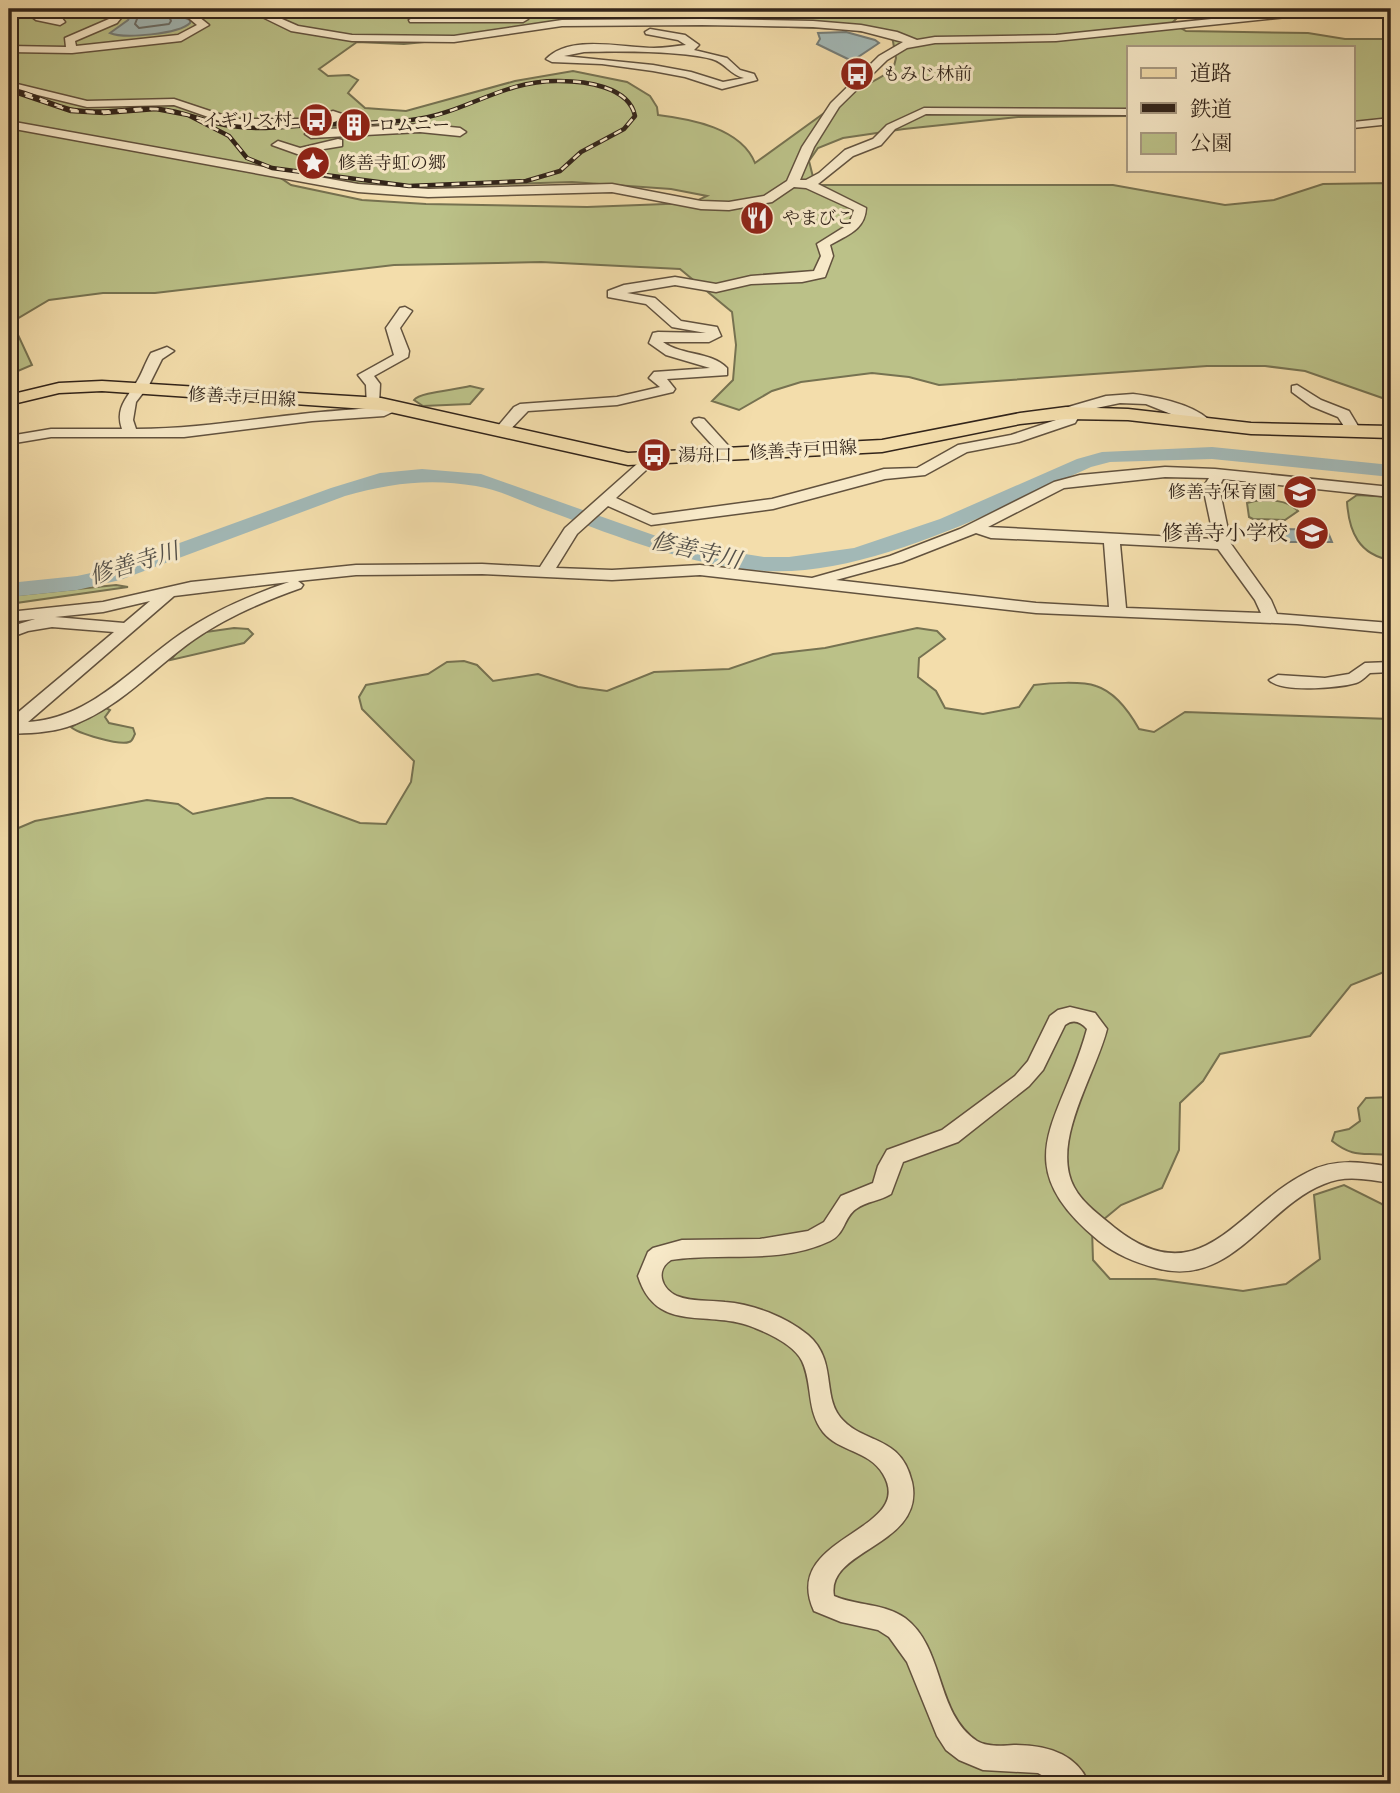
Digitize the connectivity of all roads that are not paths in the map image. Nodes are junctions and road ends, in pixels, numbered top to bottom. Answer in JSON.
{"nodes":[{"id":1,"x":123,"y":9,"type":"edge"},
{"id":2,"x":183,"y":9,"type":"edge"},
{"id":3,"x":251,"y":9,"type":"edge"},
{"id":4,"x":1326,"y":9,"type":"edge"},
{"id":5,"x":1335,"y":9,"type":"edge"},
{"id":6,"x":9,"y":16,"type":"edge"},
{"id":7,"x":414,"y":20,"type":"dead end"},
{"id":8,"x":625,"y":21,"type":"junction"},
{"id":9,"x":60,"y":22,"type":"dead end"},
{"id":10,"x":913,"y":42,"type":"junction"},
{"id":11,"x":9,"y":49,"type":"edge"},
{"id":12,"x":72,"y":50,"type":"junction"},
{"id":13,"x":665,"y":50,"type":"junction"},
{"id":14,"x":9,"y":85,"type":"edge"},
{"id":15,"x":1127,"y":112,"type":"edge"},
{"id":16,"x":1391,"y":121,"type":"edge"},
{"id":17,"x":9,"y":124,"type":"edge"},
{"id":18,"x":1354,"y":125,"type":"edge"},
{"id":19,"x":460,"y":132,"type":"dead end"},
{"id":20,"x":313,"y":134,"type":"junction"},
{"id":21,"x":278,"y":145,"type":"dead end"},
{"id":22,"x":302,"y":152,"type":"junction"},
{"id":23,"x":301,"y":166,"type":"dead end"},
{"id":24,"x":792,"y":183,"type":"junction"},
{"id":25,"x":808,"y":184,"type":"junction"},
{"id":26,"x":405,"y":311,"type":"dead end"},
{"id":27,"x":167,"y":351,"type":"dead end"},
{"id":28,"x":139,"y":389,"type":"junction"},
{"id":29,"x":1297,"y":389,"type":"dead end"},
{"id":30,"x":9,"y":400,"type":"edge"},
{"id":31,"x":372,"y":404,"type":"junction"},
{"id":32,"x":396,"y":407,"type":"junction"},
{"id":33,"x":1069,"y":413,"type":"junction"},
{"id":34,"x":699,"y":422,"type":"dead end"},
{"id":35,"x":1354,"y":431,"type":"junction"},
{"id":36,"x":500,"y":432,"type":"junction"},
{"id":37,"x":1391,"y":432,"type":"edge"},
{"id":38,"x":131,"y":434,"type":"junction"},
{"id":39,"x":9,"y":440,"type":"edge"},
{"id":40,"x":729,"y":454,"type":"junction"},
{"id":41,"x":651,"y":459,"type":"junction"},
{"id":42,"x":1218,"y":475,"type":"junction"},
{"id":43,"x":1391,"y":492,"type":"edge"},
{"id":44,"x":603,"y":503,"type":"junction"},
{"id":45,"x":975,"y":528,"type":"junction"},
{"id":46,"x":1112,"y":539,"type":"junction"},
{"id":47,"x":1223,"y":544,"type":"junction"},
{"id":48,"x":544,"y":573,"type":"junction"},
{"id":49,"x":322,"y":575,"type":"junction"},
{"id":50,"x":808,"y":582,"type":"junction"},
{"id":51,"x":172,"y":590,"type":"junction"},
{"id":52,"x":1118,"y":612,"type":"junction"},
{"id":53,"x":9,"y":617,"type":"edge"},
{"id":54,"x":1271,"y":618,"type":"junction"},
{"id":55,"x":126,"y":628,"type":"junction"},
{"id":56,"x":1391,"y":628,"type":"edge"},
{"id":57,"x":9,"y":633,"type":"edge"},
{"id":58,"x":1391,"y":667,"type":"edge"},
{"id":59,"x":1278,"y":680,"type":"dead end"},
{"id":60,"x":9,"y":729,"type":"edge"},
{"id":61,"x":1391,"y":1175,"type":"edge"},
{"id":62,"x":1076,"y":1784,"type":"edge"}],
"edges":[{"from":1,"to":12,"type":"street"},
{"from":2,"to":12,"type":"street"},
{"from":3,"to":8,"type":"street"},
{"from":4,"to":5,"type":"street"},
{"from":4,"to":10,"type":"street"},
{"from":6,"to":9,"type":"street"},
{"from":7,"to":8,"type":"street"},
{"from":8,"to":10,"type":"street"},
{"from":8,"to":13,"type":"street"},
{"from":10,"to":24,"type":"street"},
{"from":11,"to":12,"type":"street"},
{"from":13,"to":13,"type":"street"},
{"from":14,"to":20,"type":"street"},
{"from":15,"to":25,"type":"street"},
{"from":16,"to":18,"type":"street"},
{"from":17,"to":24,"type":"street"},
{"from":19,"to":20,"type":"street"},
{"from":20,"to":22,"type":"street"},
{"from":21,"to":22,"type":"street"},
{"from":22,"to":23,"type":"street"},
{"from":24,"to":25,"type":"street"},
{"from":25,"to":36,"type":"street"},
{"from":26,"to":31,"type":"street"},
{"from":27,"to":28,"type":"street"},
{"from":28,"to":30,"type":"main road","name":"修善寺戸田線"},
{"from":28,"to":31,"type":"main road","name":"修善寺戸田線"},
{"from":28,"to":38,"type":"street"},
{"from":29,"to":35,"type":"street"},
{"from":31,"to":32,"type":"main road","name":"修善寺戸田線"},
{"from":32,"to":36,"type":"main road","name":"修善寺戸田線"},
{"from":32,"to":38,"type":"street"},
{"from":33,"to":35,"type":"main road","name":"修善寺戸田線"},
{"from":33,"to":40,"type":"main road","name":"修善寺戸田線"},
{"from":33,"to":44,"type":"street"},
{"from":34,"to":40,"type":"street"},
{"from":35,"to":37,"type":"main road","name":"修善寺戸田線"},
{"from":36,"to":41,"type":"main road","name":"修善寺戸田線"},
{"from":38,"to":39,"type":"street"},
{"from":40,"to":41,"type":"main road","name":"修善寺戸田線"},
{"from":41,"to":44,"type":"street"},
{"from":42,"to":43,"type":"street"},
{"from":42,"to":45,"type":"street"},
{"from":42,"to":47,"type":"street"},
{"from":44,"to":48,"type":"street"},
{"from":45,"to":46,"type":"street"},
{"from":45,"to":50,"type":"street"},
{"from":46,"to":47,"type":"street"},
{"from":46,"to":52,"type":"street"},
{"from":47,"to":54,"type":"street"},
{"from":48,"to":49,"type":"street"},
{"from":48,"to":50,"type":"street"},
{"from":49,"to":51,"type":"street"},
{"from":49,"to":60,"type":"street"},
{"from":50,"to":52,"type":"street"},
{"from":51,"to":53,"type":"street"},
{"from":51,"to":55,"type":"street"},
{"from":52,"to":54,"type":"street"},
{"from":54,"to":56,"type":"street"},
{"from":55,"to":57,"type":"street"},
{"from":55,"to":60,"type":"street"},
{"from":58,"to":59,"type":"street"},
{"from":61,"to":62,"type":"street"}]}
